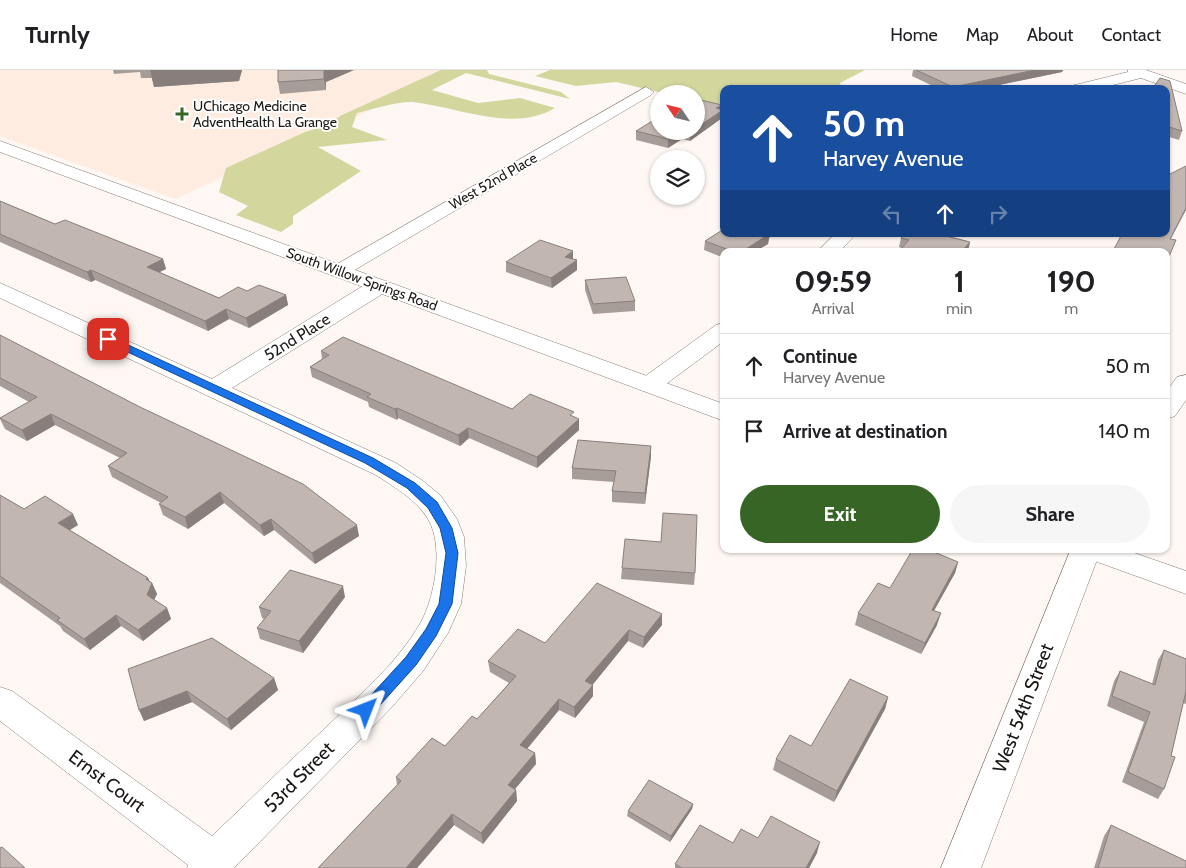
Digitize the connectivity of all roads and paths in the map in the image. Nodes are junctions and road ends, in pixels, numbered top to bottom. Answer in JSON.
{"nodes":[{"id":1,"x":1136,"y":72,"type":"edge"},
{"id":2,"x":1090,"y":85,"type":"edge"},
{"id":3,"x":1186,"y":89,"type":"edge"},
{"id":4,"x":646,"y":92,"type":"dead end"},
{"id":5,"x":0,"y":146,"type":"edge"},
{"id":6,"x":843,"y":237,"type":"edge"},
{"id":7,"x":831,"y":248,"type":"edge"},
{"id":8,"x":339,"y":271,"type":"junction"},
{"id":9,"x":380,"y":286,"type":"junction"},
{"id":10,"x":0,"y":290,"type":"edge"},
{"id":11,"x":720,"y":333,"type":"edge"},
{"id":12,"x":1186,"y":382,"type":"edge"},
{"id":13,"x":649,"y":386,"type":"junction"},
{"id":14,"x":215,"y":388,"type":"junction"},
{"id":15,"x":1170,"y":405,"type":"edge"},
{"id":16,"x":720,"y":412,"type":"edge"},
{"id":17,"x":1084,"y":553,"type":"edge"},
{"id":18,"x":1103,"y":553,"type":"edge"},
{"id":19,"x":1186,"y":583,"type":"edge"},
{"id":20,"x":0,"y":701,"type":"edge"},
{"id":21,"x":210,"y":864,"type":"edge"},
{"id":22,"x":961,"y":868,"type":"edge"}],
"edges":[{"from":1,"to":2,"type":"street"},
{"from":1,"to":3,"type":"street"},
{"from":4,"to":8,"type":"street","name":"West 52nd Place"},
{"from":5,"to":8,"type":"street","name":"South Willow Springs Road"},
{"from":6,"to":7,"type":"street"},
{"from":8,"to":9,"type":"street","name":"South Willow Springs Road"},
{"from":9,"to":13,"type":"street","name":"South Willow Springs Road"},
{"from":9,"to":14,"type":"street","name":"52nd Place"},
{"from":10,"to":14,"type":"street"},
{"from":11,"to":13,"type":"street"},
{"from":12,"to":15,"type":"street"},
{"from":13,"to":16,"type":"street","name":"South Willow Springs Road"},
{"from":14,"to":21,"type":"street","name":"53rd Street"},
{"from":17,"to":22,"type":"street","name":"West 54th Street"},
{"from":18,"to":19,"type":"street"},
{"from":20,"to":21,"type":"street","name":"Ernst Court"}]}
